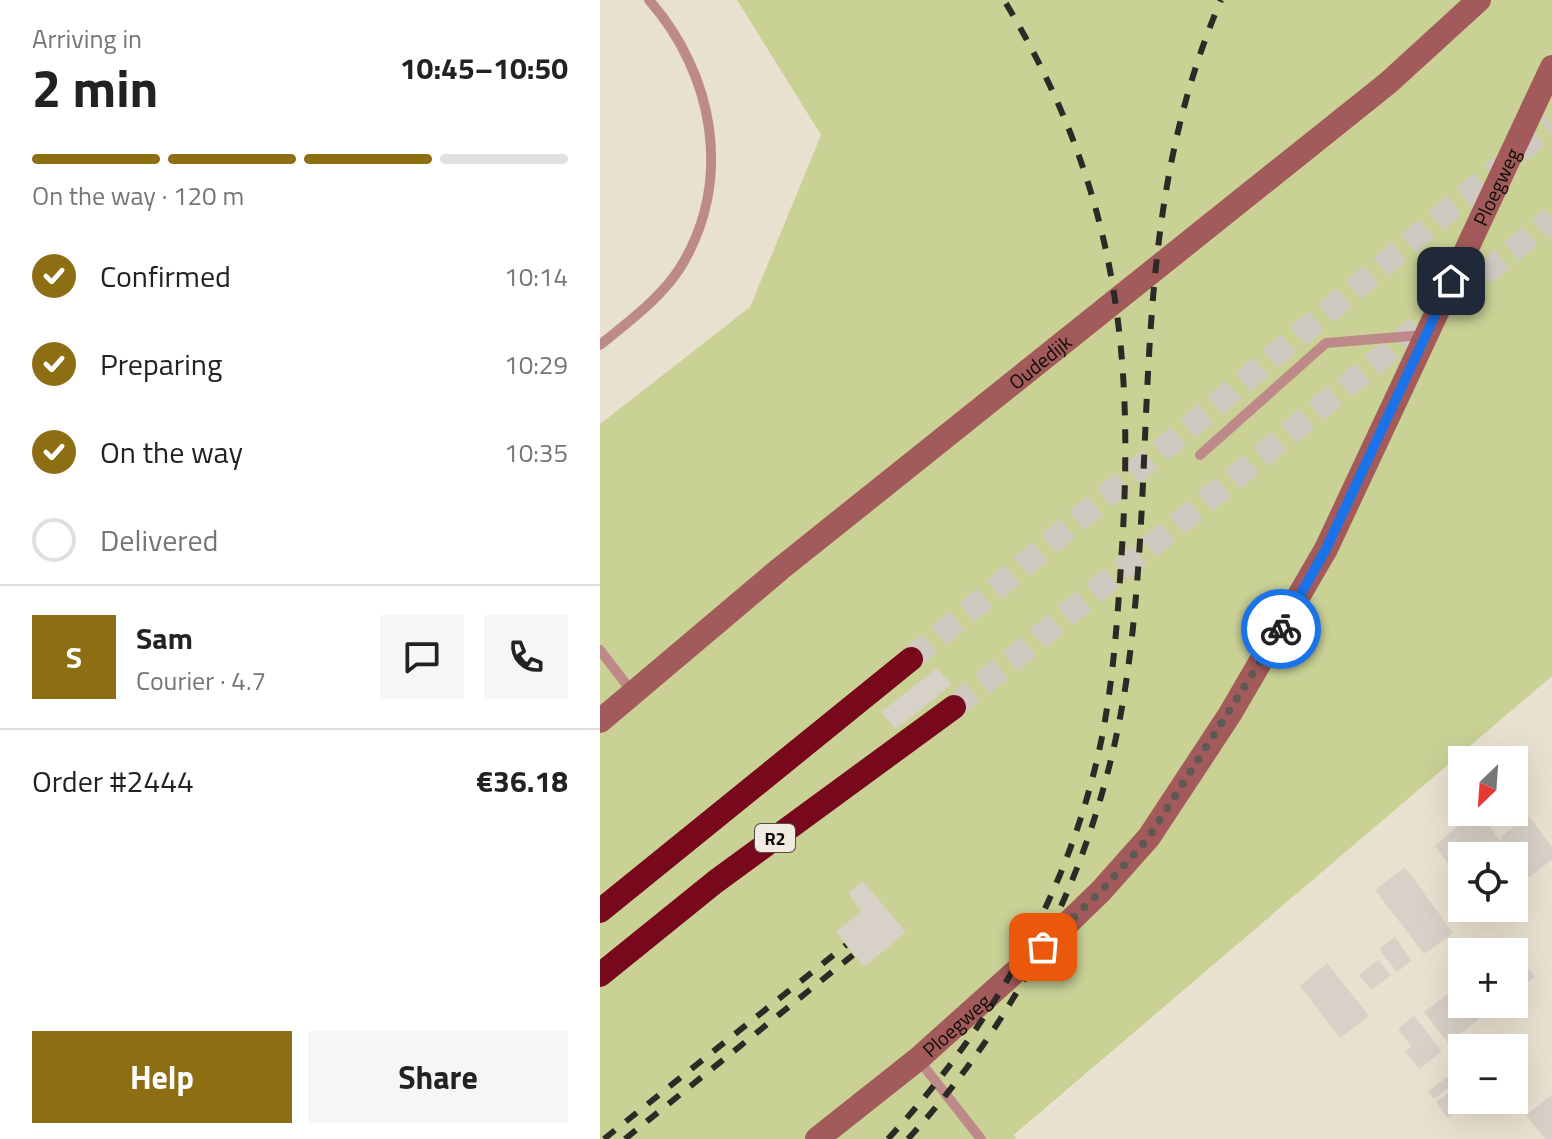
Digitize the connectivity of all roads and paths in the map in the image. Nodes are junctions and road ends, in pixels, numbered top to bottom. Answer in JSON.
{"nodes":[{"id":1,"x":649,"y":0,"type":"edge"},
{"id":2,"x":1479,"y":0,"type":"edge"},
{"id":3,"x":1552,"y":67,"type":"edge"},
{"id":4,"x":1426,"y":335,"type":"junction"},
{"id":5,"x":600,"y":345,"type":"edge"},
{"id":6,"x":1200,"y":455,"type":"dead end"},
{"id":7,"x":600,"y":650,"type":"edge"},
{"id":8,"x":911,"y":659,"type":"tunnel mouth"},
{"id":9,"x":634,"y":694,"type":"junction"},
{"id":10,"x":954,"y":707,"type":"tunnel mouth"},
{"id":11,"x":600,"y":721,"type":"edge"},
{"id":12,"x":600,"y":911,"type":"edge"},
{"id":13,"x":600,"y":975,"type":"edge"},
{"id":14,"x":918,"y":1059,"type":"junction"},
{"id":15,"x":817,"y":1139,"type":"edge"},
{"id":16,"x":981,"y":1139,"type":"edge"}],
"edges":[{"from":1,"to":5,"type":"lane"},
{"from":2,"to":9,"type":"street","name":"Oudedijk"},
{"from":3,"to":4,"type":"street","name":"Ploegweg"},
{"from":4,"to":6,"type":"lane"},
{"from":4,"to":14,"type":"street","name":"Ploegweg"},
{"from":7,"to":9,"type":"lane"},
{"from":8,"to":12,"type":"highway","number":"R2"},
{"from":9,"to":11,"type":"street","name":"Oudedijk"},
{"from":10,"to":13,"type":"highway","number":"R2"},
{"from":14,"to":15,"type":"street","name":"Ploegweg"},
{"from":14,"to":16,"type":"lane"}]}
